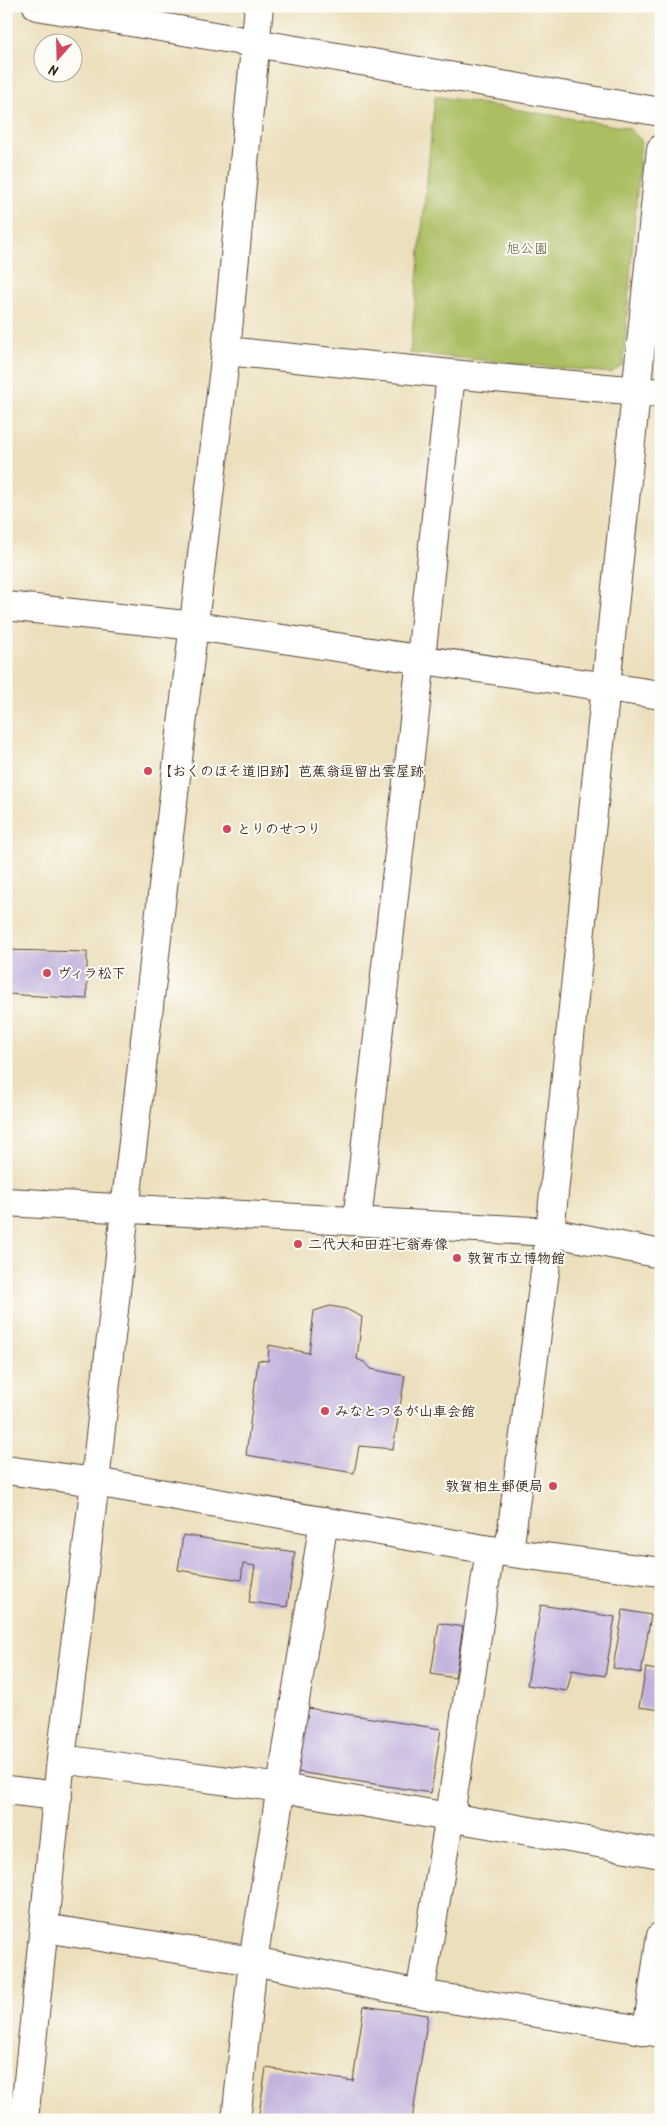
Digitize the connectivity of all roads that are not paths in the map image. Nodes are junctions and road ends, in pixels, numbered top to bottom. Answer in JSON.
{"nodes":[{"id":1,"x":37,"y":6,"type":"edge"},
{"id":2,"x":260,"y":6,"type":"edge"},
{"id":3,"x":256,"y":43,"type":"junction"},
{"id":4,"x":661,"y":112,"type":"edge"},
{"id":5,"x":661,"y":149,"type":"edge"},
{"id":6,"x":226,"y":351,"type":"junction"},
{"id":7,"x":451,"y":374,"type":"junction"},
{"id":8,"x":649,"y":392,"type":"edge"},
{"id":9,"x":6,"y":606,"type":"edge"},
{"id":10,"x":195,"y":626,"type":"junction"},
{"id":11,"x":422,"y":659,"type":"junction"},
{"id":12,"x":605,"y":688,"type":"junction"},
{"id":13,"x":661,"y":695,"type":"edge"},
{"id":14,"x":6,"y":1202,"type":"edge"},
{"id":15,"x":125,"y":1210,"type":"junction"},
{"id":16,"x":357,"y":1221,"type":"junction"},
{"id":17,"x":550,"y":1232,"type":"junction"},
{"id":18,"x":661,"y":1254,"type":"edge"},
{"id":19,"x":6,"y":1470,"type":"edge"},
{"id":20,"x":95,"y":1482,"type":"junction"},
{"id":21,"x":324,"y":1521,"type":"junction"},
{"id":22,"x":500,"y":1551,"type":"junction"},
{"id":23,"x":661,"y":1572,"type":"edge"},
{"id":24,"x":61,"y":1758,"type":"junction"},
{"id":25,"x":282,"y":1788,"type":"junction"},
{"id":26,"x":6,"y":1790,"type":"edge"},
{"id":27,"x":58,"y":1796,"type":"junction"},
{"id":28,"x":450,"y":1816,"type":"junction"},
{"id":29,"x":661,"y":1854,"type":"edge"},
{"id":30,"x":44,"y":1928,"type":"junction"},
{"id":31,"x":661,"y":1936,"type":"edge"},
{"id":32,"x":252,"y":1961,"type":"junction"},
{"id":33,"x":420,"y":1994,"type":"junction"},
{"id":34,"x":654,"y":2032,"type":"edge"},
{"id":35,"x":24,"y":2120,"type":"edge"},
{"id":36,"x":236,"y":2120,"type":"edge"}],
"edges":[{"from":1,"to":3,"type":"street"},
{"from":2,"to":3,"type":"street"},
{"from":3,"to":4,"type":"street"},
{"from":3,"to":6,"type":"street"},
{"from":5,"to":8,"type":"street"},
{"from":6,"to":7,"type":"street"},
{"from":6,"to":10,"type":"street"},
{"from":7,"to":8,"type":"street"},
{"from":7,"to":11,"type":"street"},
{"from":8,"to":12,"type":"street"},
{"from":9,"to":10,"type":"street"},
{"from":10,"to":11,"type":"street"},
{"from":10,"to":15,"type":"street"},
{"from":11,"to":12,"type":"street"},
{"from":11,"to":16,"type":"street"},
{"from":12,"to":13,"type":"street"},
{"from":12,"to":17,"type":"street"},
{"from":14,"to":15,"type":"street"},
{"from":15,"to":16,"type":"street"},
{"from":15,"to":20,"type":"street"},
{"from":16,"to":17,"type":"street"},
{"from":17,"to":18,"type":"street"},
{"from":17,"to":22,"type":"street"},
{"from":19,"to":20,"type":"street"},
{"from":20,"to":21,"type":"street"},
{"from":20,"to":24,"type":"street"},
{"from":21,"to":22,"type":"street"},
{"from":21,"to":25,"type":"street"},
{"from":22,"to":23,"type":"street"},
{"from":22,"to":28,"type":"street"},
{"from":24,"to":25,"type":"street"},
{"from":24,"to":27,"type":"street"},
{"from":25,"to":28,"type":"street"},
{"from":25,"to":32,"type":"street"},
{"from":26,"to":27,"type":"street"},
{"from":27,"to":30,"type":"street"},
{"from":28,"to":29,"type":"street"},
{"from":28,"to":33,"type":"street"},
{"from":30,"to":32,"type":"street"},
{"from":30,"to":35,"type":"street"},
{"from":31,"to":34,"type":"street"},
{"from":32,"to":33,"type":"street"},
{"from":32,"to":36,"type":"street"},
{"from":33,"to":34,"type":"street"}]}
